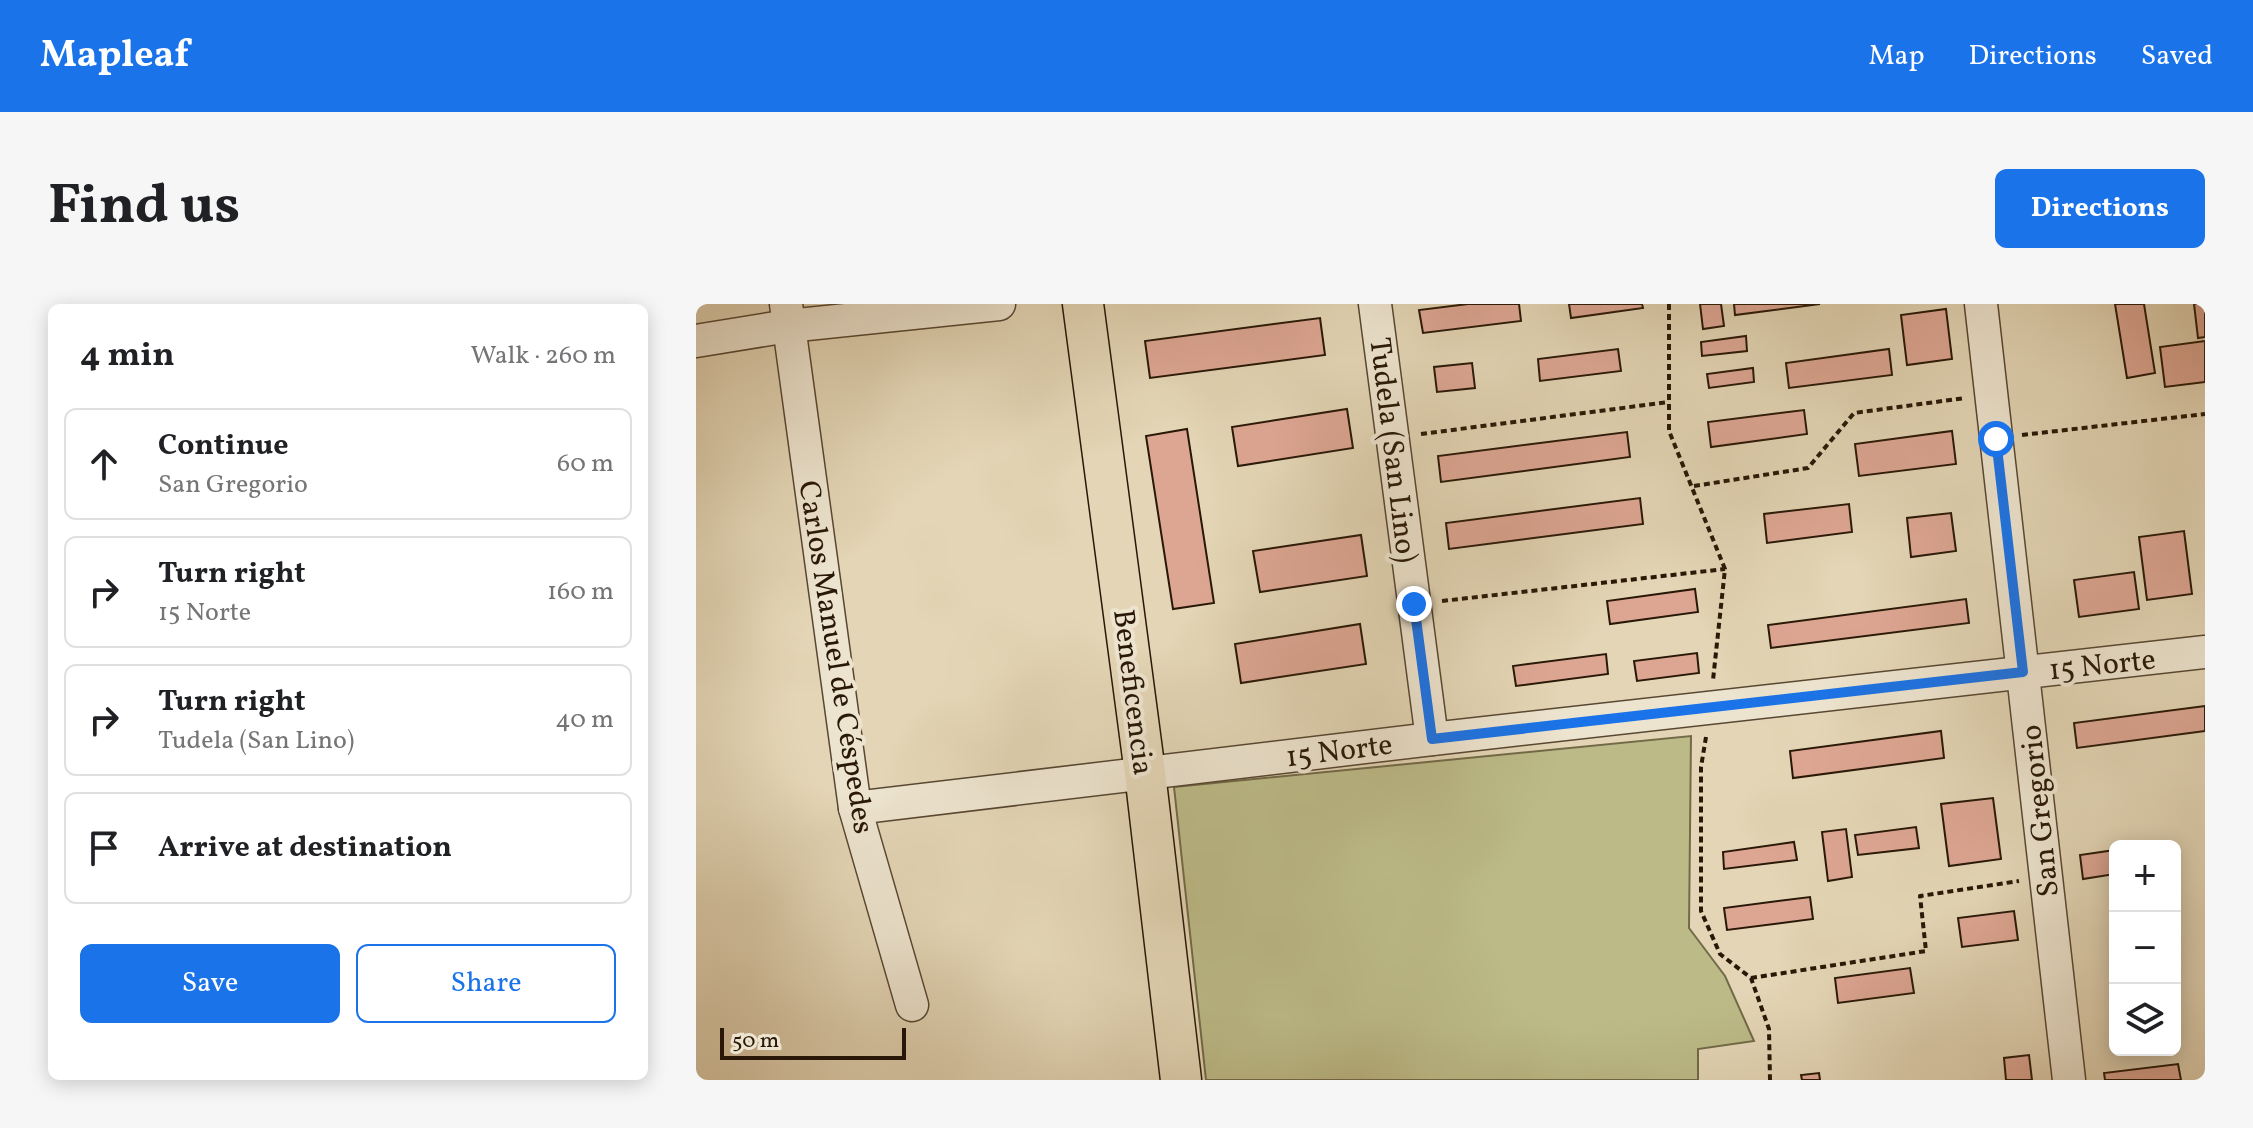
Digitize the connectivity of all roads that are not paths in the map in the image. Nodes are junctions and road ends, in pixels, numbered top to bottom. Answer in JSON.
{"nodes":[{"id":1,"x":999,"y":304,"type":"edge"},
{"id":2,"x":1083,"y":304,"type":"edge"},
{"id":3,"x":1375,"y":304,"type":"edge"},
{"id":4,"x":1981,"y":304,"type":"edge"},
{"id":5,"x":787,"y":315,"type":"edge"},
{"id":6,"x":696,"y":341,"type":"edge"},
{"id":7,"x":2205,"y":652,"type":"edge"},
{"id":8,"x":2023,"y":672,"type":"junction"},
{"id":9,"x":1432,"y":739,"type":"junction"},
{"id":10,"x":1145,"y":773,"type":"junction"},
{"id":11,"x":855,"y":808,"type":"junction"},
{"id":12,"x":912,"y":1005,"type":"dead end"},
{"id":13,"x":1181,"y":1080,"type":"edge"},
{"id":14,"x":2069,"y":1080,"type":"edge"}],
"edges":[{"from":1,"to":5,"type":"street"},
{"from":2,"to":10,"type":"main road","name":"Beneficencia"},
{"from":3,"to":9,"type":"street","name":"Tudela (San Lino)"},
{"from":4,"to":8,"type":"street","name":"San Gregorio"},
{"from":5,"to":6,"type":"street"},
{"from":5,"to":11,"type":"street","name":"Carlos Manuel de Céspedes"},
{"from":7,"to":8,"type":"street","name":"15 Norte"},
{"from":8,"to":9,"type":"street","name":"15 Norte"},
{"from":8,"to":14,"type":"street","name":"San Gregorio"},
{"from":9,"to":10,"type":"street","name":"15 Norte"},
{"from":10,"to":11,"type":"street","name":"15 Norte"},
{"from":10,"to":13,"type":"main road","name":"Beneficencia"},
{"from":11,"to":12,"type":"street","name":"Carlos Manuel de Céspedes"}]}
